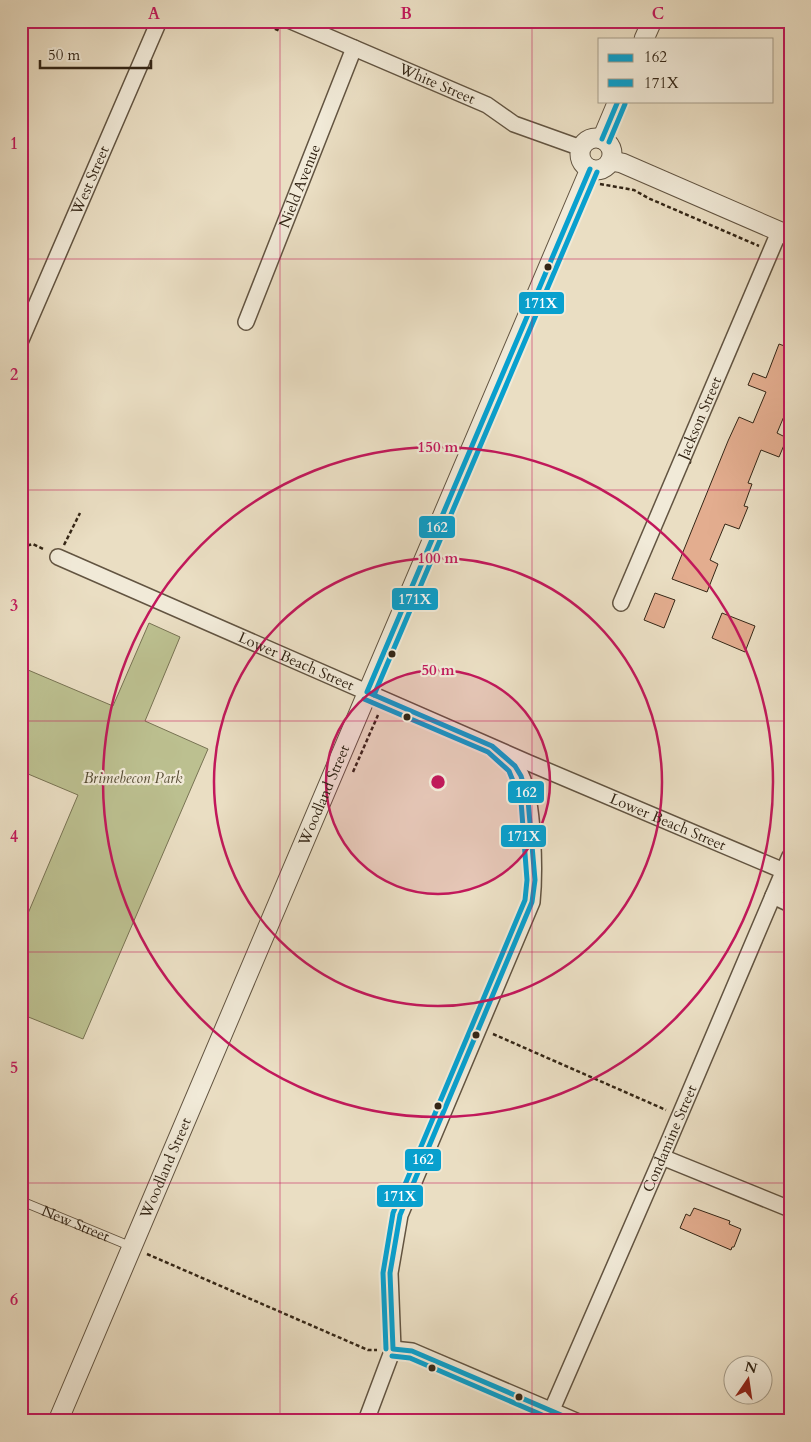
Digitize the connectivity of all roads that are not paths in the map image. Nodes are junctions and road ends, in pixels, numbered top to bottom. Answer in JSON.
{"nodes":[{"id":1,"x":159,"y":21,"type":"edge"},
{"id":2,"x":291,"y":21,"type":"edge"},
{"id":3,"x":652,"y":21,"type":"edge"},
{"id":4,"x":644,"y":38,"type":"edge"},
{"id":5,"x":354,"y":48,"type":"junction"},
{"id":6,"x":618,"y":102,"type":"edge"},
{"id":7,"x":602,"y":139,"type":"junction"},
{"id":8,"x":581,"y":148,"type":"junction"},
{"id":9,"x":611,"y":160,"type":"junction"},
{"id":10,"x":593,"y":176,"type":"junction"},
{"id":11,"x":784,"y":234,"type":"edge"},
{"id":12,"x":246,"y":322,"type":"dead end"},
{"id":13,"x":21,"y":340,"type":"edge"},
{"id":14,"x":58,"y":557,"type":"road end"},
{"id":15,"x":621,"y":603,"type":"dead end"},
{"id":16,"x":367,"y":692,"type":"junction"},
{"id":17,"x":492,"y":746,"type":"junction"},
{"id":18,"x":790,"y":856,"type":"edge"},
{"id":19,"x":784,"y":870,"type":"junction"},
{"id":20,"x":773,"y":896,"type":"junction"},
{"id":21,"x":790,"y":904,"type":"edge"},
{"id":22,"x":662,"y":1157,"type":"junction"},
{"id":23,"x":21,"y":1201,"type":"edge"},
{"id":24,"x":790,"y":1209,"type":"edge"},
{"id":25,"x":130,"y":1246,"type":"junction"},
{"id":26,"x":393,"y":1349,"type":"junction"},
{"id":27,"x":549,"y":1416,"type":"edge"},
{"id":28,"x":58,"y":1421,"type":"edge"},
{"id":29,"x":366,"y":1421,"type":"edge"},
{"id":30,"x":576,"y":1421,"type":"edge"}],
"edges":[{"from":1,"to":13,"type":"street","name":"West Street"},
{"from":2,"to":5,"type":"street","name":"White Street"},
{"from":3,"to":4,"type":"street"},
{"from":5,"to":8,"type":"street","name":"White Street"},
{"from":5,"to":12,"type":"street","name":"Nield Avenue"},
{"from":6,"to":7,"type":"street"},
{"from":7,"to":8,"type":"street"},
{"from":7,"to":9,"type":"street"},
{"from":8,"to":10,"type":"street"},
{"from":9,"to":10,"type":"street"},
{"from":9,"to":11,"type":"street"},
{"from":10,"to":16,"type":"street","name":"Woodland Street"},
{"from":11,"to":15,"type":"street","name":"Jackson Street"},
{"from":14,"to":16,"type":"street","name":"Lower Beach Street"},
{"from":16,"to":17,"type":"street","name":"Lower Beach Street"},
{"from":16,"to":25,"type":"street","name":"Woodland Street"},
{"from":17,"to":19,"type":"street","name":"Lower Beach Street"},
{"from":17,"to":26,"type":"street"},
{"from":18,"to":19,"type":"street","name":"Condamine Street"},
{"from":19,"to":20,"type":"street","name":"Condamine Street"},
{"from":20,"to":21,"type":"street"},
{"from":20,"to":22,"type":"street","name":"Condamine Street"},
{"from":22,"to":24,"type":"street"},
{"from":22,"to":27,"type":"street","name":"Condamine Street"},
{"from":23,"to":25,"type":"lane","name":"New Street"},
{"from":25,"to":28,"type":"street","name":"Woodland Street"},
{"from":26,"to":27,"type":"street"},
{"from":26,"to":29,"type":"street"},
{"from":27,"to":30,"type":"street"}]}
